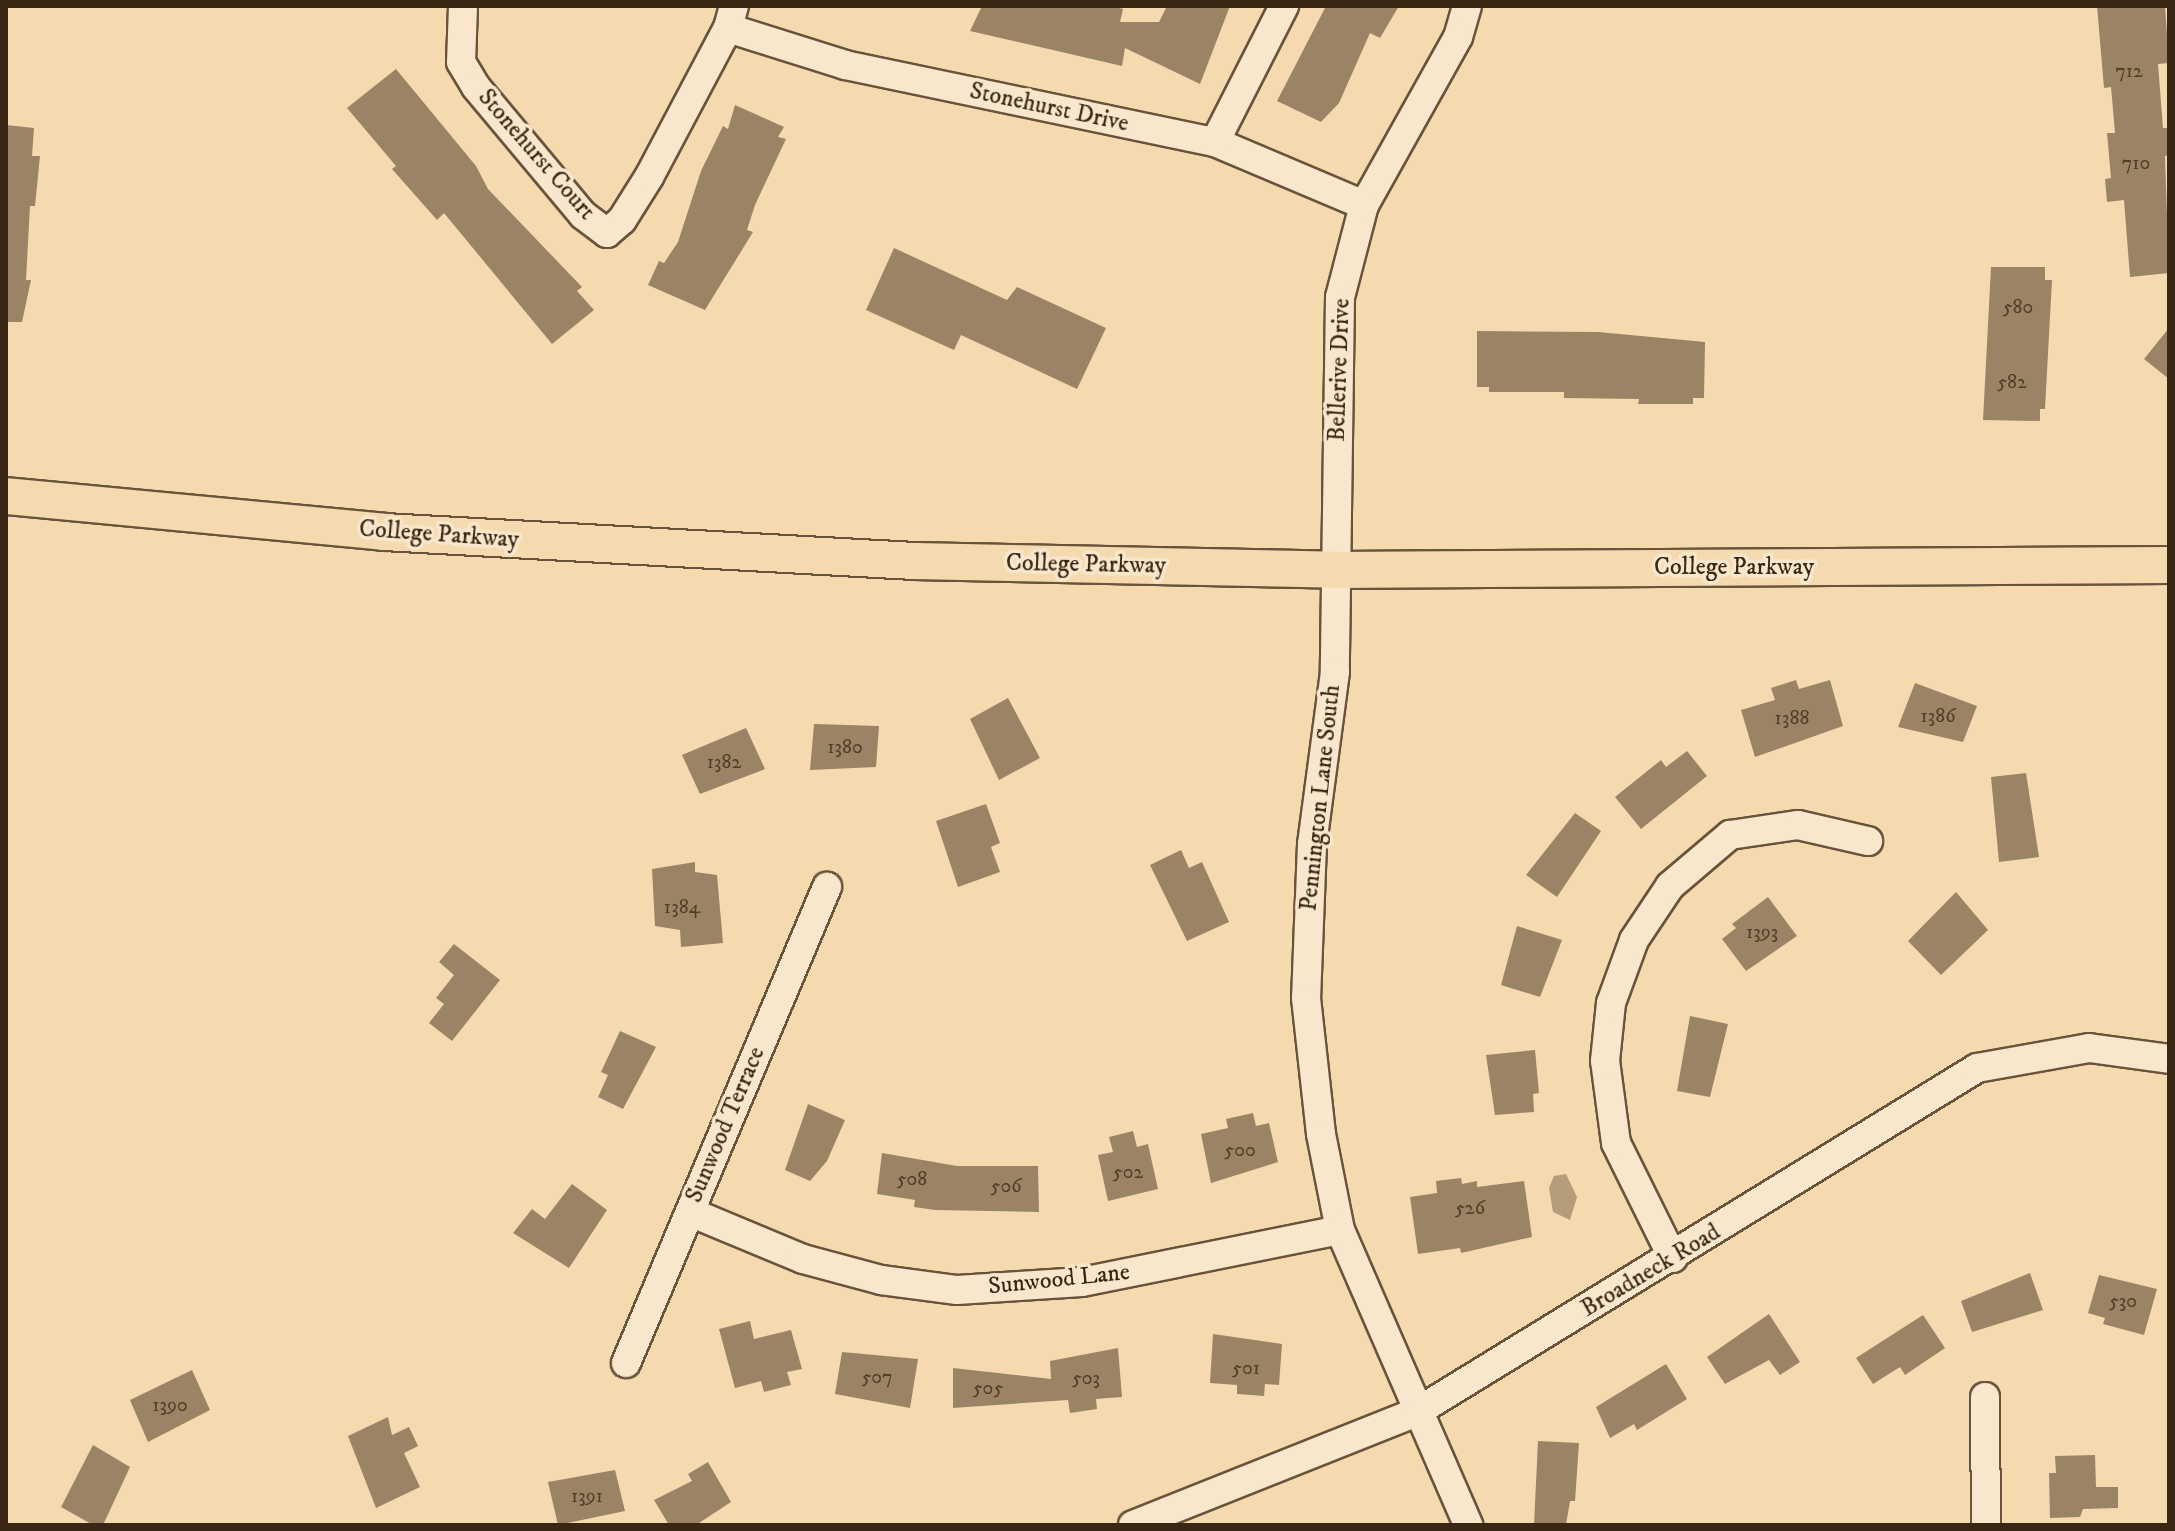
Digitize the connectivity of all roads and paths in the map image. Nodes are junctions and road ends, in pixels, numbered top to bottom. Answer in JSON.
{"nodes":[{"id":1,"x":463,"y":6,"type":"edge"},
{"id":2,"x":1284,"y":6,"type":"edge"},
{"id":3,"x":1467,"y":6,"type":"edge"},
{"id":4,"x":731,"y":17,"type":"edge"},
{"id":5,"x":1215,"y":142,"type":"junction"},
{"id":6,"x":1364,"y":205,"type":"junction"},
{"id":7,"x":6,"y":496,"type":"edge"},
{"id":8,"x":2169,"y":565,"type":"edge"},
{"id":9,"x":1337,"y":570,"type":"junction"},
{"id":10,"x":1868,"y":841,"type":"dead end"},
{"id":11,"x":827,"y":887,"type":"dead end"},
{"id":12,"x":2169,"y":1059,"type":"edge"},
{"id":13,"x":690,"y":1212,"type":"junction"},
{"id":14,"x":1340,"y":1230,"type":"junction"},
{"id":15,"x":1673,"y":1258,"type":"junction"},
{"id":16,"x":626,"y":1363,"type":"dead end"},
{"id":17,"x":1985,"y":1397,"type":"dead end"},
{"id":18,"x":1415,"y":1413,"type":"junction"},
{"id":19,"x":1133,"y":1525,"type":"edge"},
{"id":20,"x":1468,"y":1525,"type":"edge"},
{"id":21,"x":1986,"y":1525,"type":"edge"}],
"edges":[{"from":1,"to":4,"type":"street","name":"Stonehurst Court"},
{"from":2,"to":5,"type":"street"},
{"from":3,"to":6,"type":"street","name":"Bellerive Drive"},
{"from":4,"to":5,"type":"street","name":"Stonehurst Drive"},
{"from":5,"to":6,"type":"street","name":"Stonehurst Drive"},
{"from":6,"to":9,"type":"street","name":"Bellerive Drive"},
{"from":7,"to":9,"type":"main road","name":"College Parkway"},
{"from":8,"to":9,"type":"main road","name":"College Parkway"},
{"from":9,"to":14,"type":"street","name":"Pennington Lane South"},
{"from":10,"to":15,"type":"street"},
{"from":11,"to":13,"type":"street","name":"Sunwood Terrace"},
{"from":12,"to":15,"type":"street","name":"Broadneck Road"},
{"from":13,"to":14,"type":"street","name":"Sunwood Lane"},
{"from":13,"to":16,"type":"street","name":"Sunwood Terrace"},
{"from":14,"to":18,"type":"street","name":"Pennington Lane South"},
{"from":15,"to":18,"type":"street","name":"Broadneck Road"},
{"from":17,"to":21,"type":"street"},
{"from":18,"to":19,"type":"street","name":"Broadneck Road"},
{"from":18,"to":20,"type":"street","name":"Pennington Lane South"}]}
